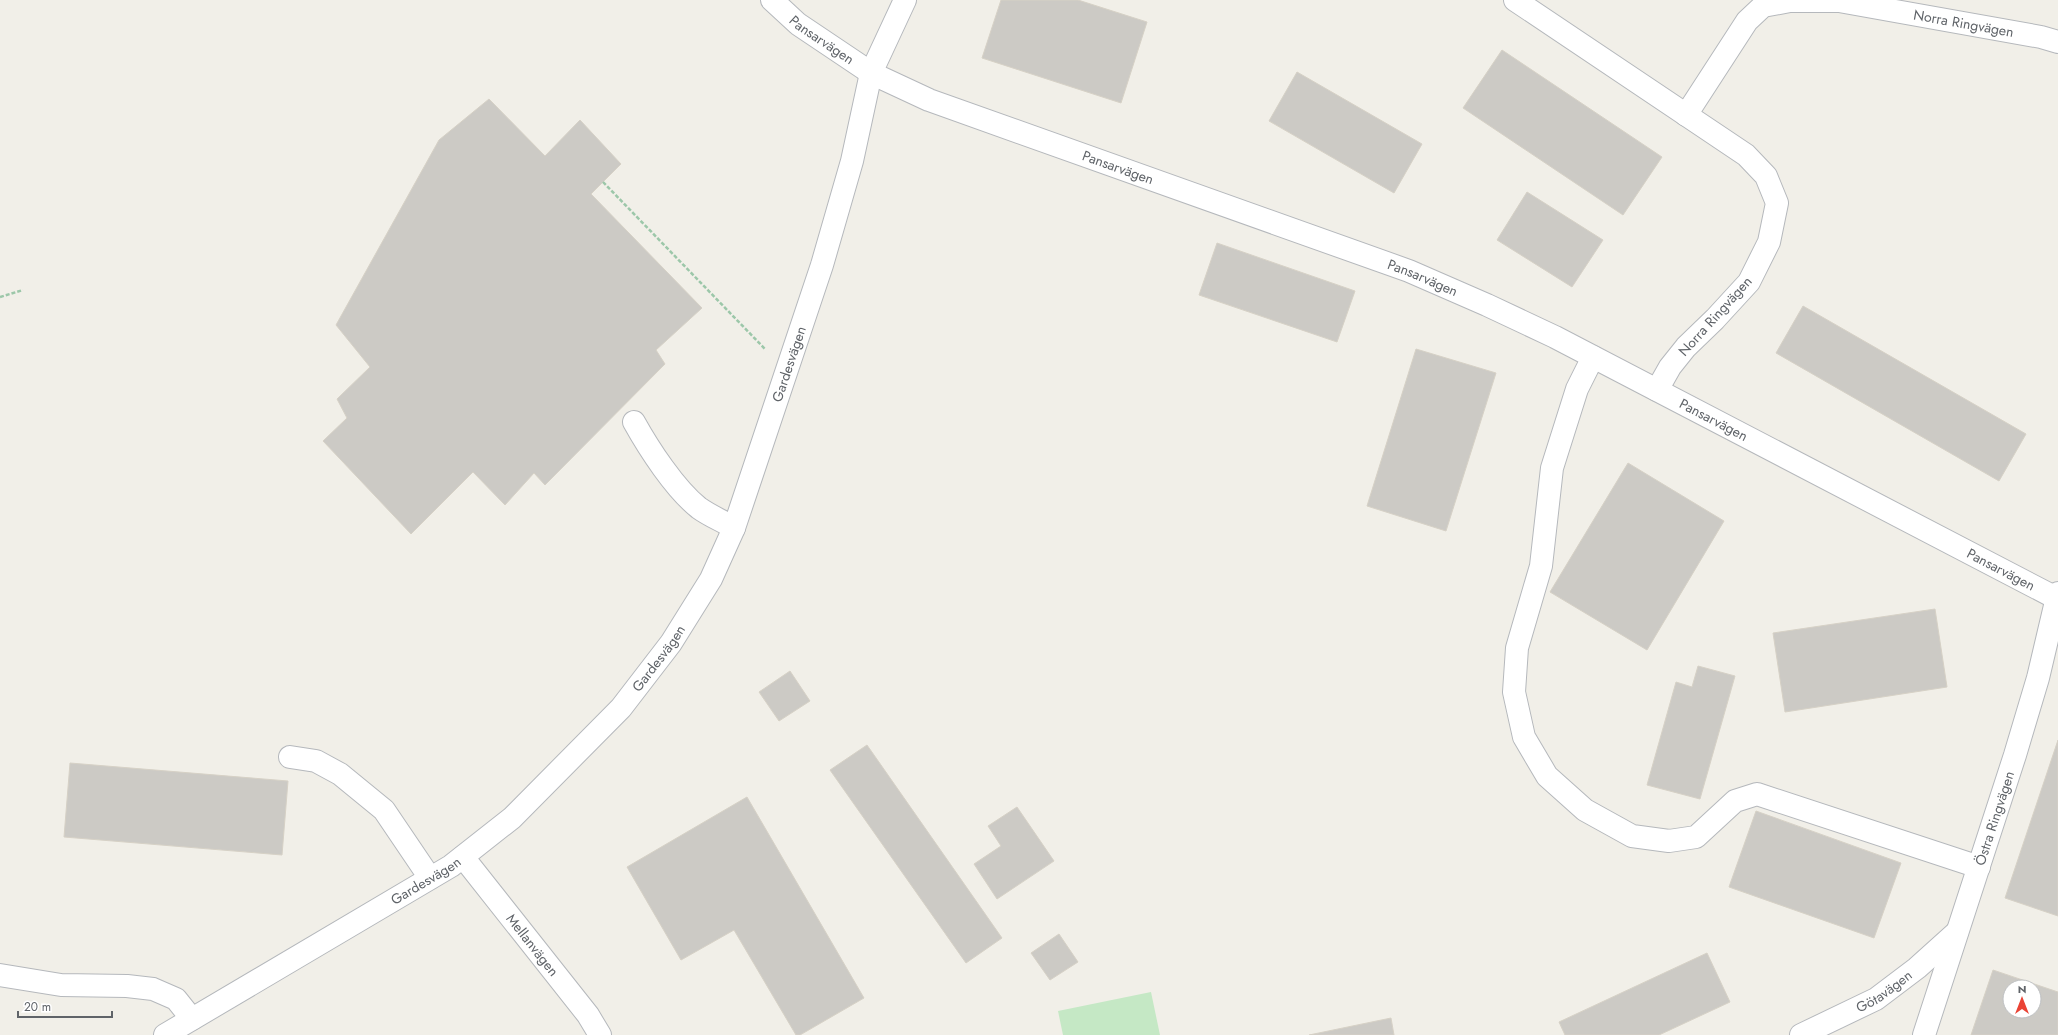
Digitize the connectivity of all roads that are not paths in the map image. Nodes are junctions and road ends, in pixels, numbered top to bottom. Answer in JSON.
{"nodes":[{"id":1,"x":772,"y":0,"type":"edge"},
{"id":2,"x":905,"y":0,"type":"edge"},
{"id":3,"x":1515,"y":0,"type":"edge"},
{"id":4,"x":2058,"y":42,"type":"edge"},
{"id":5,"x":871,"y":73,"type":"junction"},
{"id":6,"x":1686,"y":115,"type":"junction"},
{"id":7,"x":1593,"y":357,"type":"junction"},
{"id":8,"x":1657,"y":390,"type":"junction"},
{"id":9,"x":634,"y":422,"type":"dead end"},
{"id":10,"x":734,"y":528,"type":"junction"},
{"id":11,"x":2058,"y":597,"type":"edge"},
{"id":12,"x":290,"y":757,"type":"dead end"},
{"id":13,"x":463,"y":857,"type":"junction"},
{"id":14,"x":1979,"y":867,"type":"junction"},
{"id":15,"x":430,"y":878,"type":"junction"},
{"id":16,"x":1958,"y":932,"type":"junction"},
{"id":17,"x":0,"y":975,"type":"edge"},
{"id":18,"x":192,"y":1019,"type":"junction"},
{"id":19,"x":165,"y":1035,"type":"edge"},
{"id":20,"x":600,"y":1035,"type":"edge"},
{"id":21,"x":1801,"y":1035,"type":"edge"},
{"id":22,"x":1924,"y":1035,"type":"edge"}],
"edges":[{"from":1,"to":5,"type":"lane","name":"Pansarvägen"},
{"from":2,"to":5,"type":"lane"},
{"from":3,"to":6,"type":"lane","name":"Norra Ringvägen"},
{"from":4,"to":6,"type":"lane","name":"Norra Ringvägen"},
{"from":5,"to":7,"type":"lane","name":"Pansarvägen"},
{"from":5,"to":10,"type":"lane","name":"Gardesvägen"},
{"from":6,"to":8,"type":"lane","name":"Norra Ringvägen"},
{"from":7,"to":8,"type":"lane","name":"Pansarvägen"},
{"from":7,"to":14,"type":"lane"},
{"from":8,"to":11,"type":"lane","name":"Pansarvägen"},
{"from":9,"to":10,"type":"lane"},
{"from":10,"to":13,"type":"lane","name":"Gardesvägen"},
{"from":11,"to":14,"type":"lane","name":"Östra Ringvägen"},
{"from":12,"to":15,"type":"lane"},
{"from":13,"to":15,"type":"lane","name":"Gardesvägen"},
{"from":13,"to":20,"type":"lane","name":"Mellanvägen"},
{"from":14,"to":16,"type":"lane","name":"Östra Ringvägen"},
{"from":15,"to":18,"type":"lane","name":"Gardesvägen"},
{"from":16,"to":21,"type":"lane","name":"Götavägen"},
{"from":16,"to":22,"type":"lane","name":"Östra Ringvägen"},
{"from":17,"to":18,"type":"lane"},
{"from":18,"to":19,"type":"lane","name":"Gardesvägen"}]}
